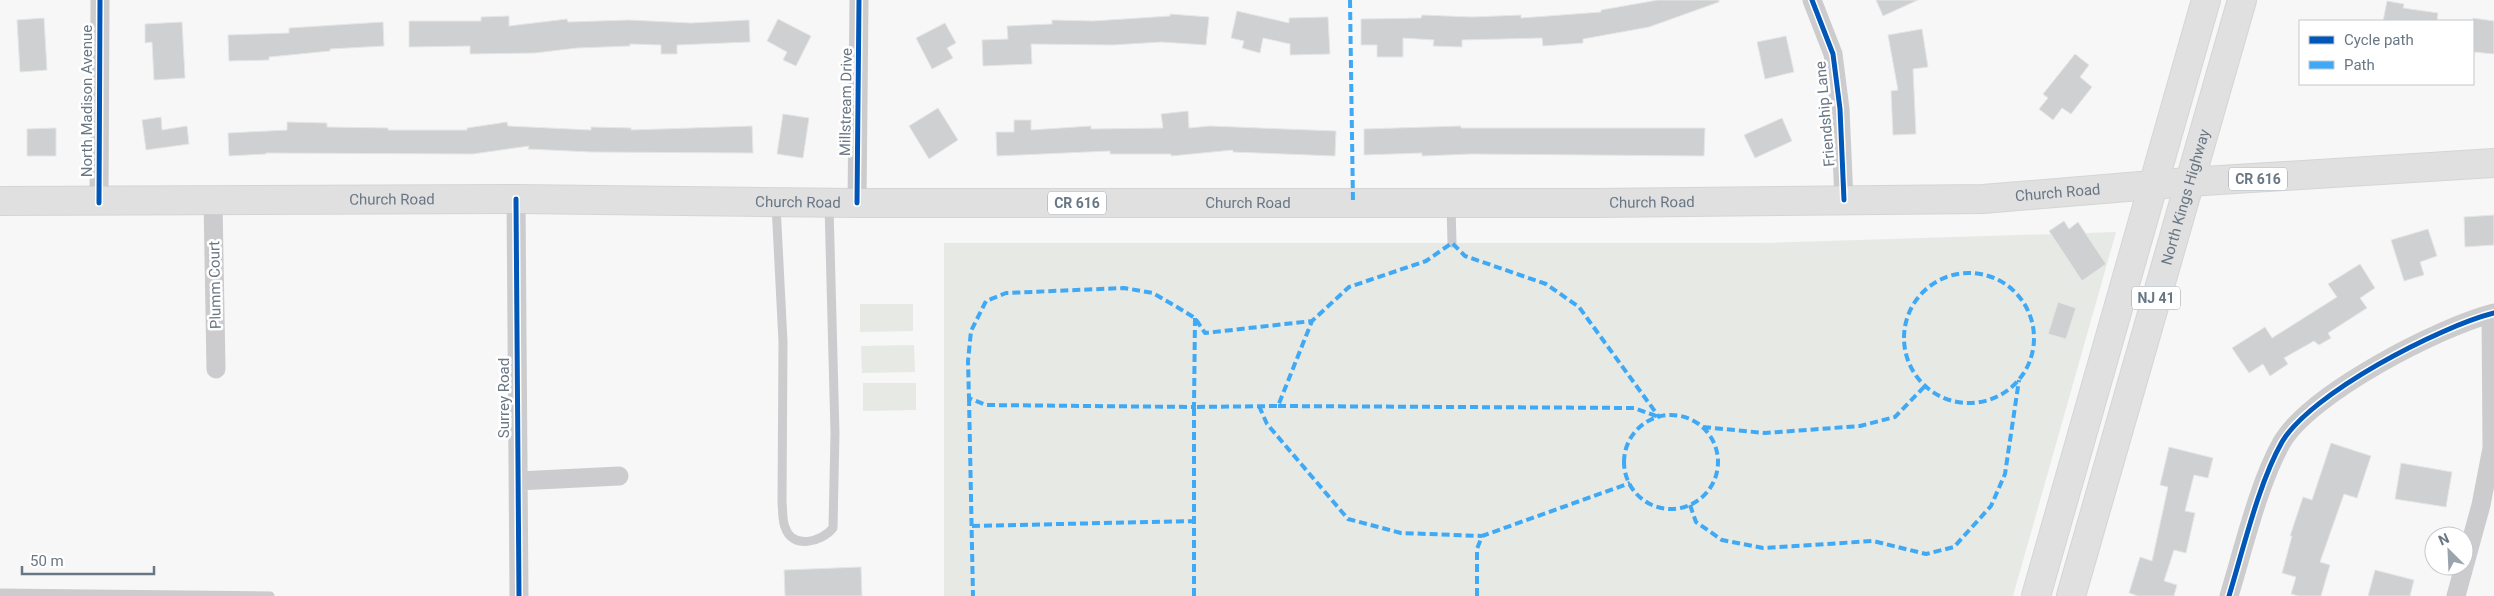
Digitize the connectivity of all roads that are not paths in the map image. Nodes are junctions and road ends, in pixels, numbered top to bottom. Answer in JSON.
{"nodes":[{"id":1,"x":100,"y":0,"type":"edge"},
{"id":2,"x":859,"y":0,"type":"edge"},
{"id":3,"x":1812,"y":0,"type":"edge"},
{"id":4,"x":2206,"y":0,"type":"edge"},
{"id":5,"x":2242,"y":0,"type":"edge"},
{"id":6,"x":2494,"y":163,"type":"edge"},
{"id":7,"x":2188,"y":182,"type":"junction"},
{"id":8,"x":2153,"y":185,"type":"junction"},
{"id":9,"x":516,"y":199,"type":"junction"},
{"id":10,"x":1844,"y":200,"type":"junction"},
{"id":11,"x":0,"y":201,"type":"edge"},
{"id":12,"x":213,"y":201,"type":"junction"},
{"id":13,"x":776,"y":202,"type":"junction"},
{"id":14,"x":99,"y":203,"type":"junction"},
{"id":15,"x":829,"y":203,"type":"junction"},
{"id":16,"x":857,"y":203,"type":"junction"},
{"id":17,"x":1451,"y":204,"type":"junction"},
{"id":18,"x":1452,"y":243,"type":"dead end"},
{"id":19,"x":2492,"y":314,"type":"edge"},
{"id":20,"x":216,"y":369,"type":"dead end"},
{"id":21,"x":619,"y":476,"type":"dead end"},
{"id":22,"x":518,"y":481,"type":"junction"},
{"id":23,"x":2488,"y":506,"type":"edge"},
{"id":24,"x":0,"y":593,"type":"edge"},
{"id":25,"x":270,"y":596,"type":"edge"},
{"id":26,"x":519,"y":596,"type":"edge"},
{"id":27,"x":2036,"y":596,"type":"edge"},
{"id":28,"x":2071,"y":596,"type":"edge"},
{"id":29,"x":2229,"y":596,"type":"edge"},
{"id":30,"x":2456,"y":596,"type":"edge"}],
"edges":[{"from":1,"to":14,"type":"street","name":"North Madison Avenue"},
{"from":2,"to":16,"type":"street","name":"Millstream Drive"},
{"from":3,"to":10,"type":"street","name":"Friendship Lane"},
{"from":4,"to":8,"type":"main road","number":"NJ 41"},
{"from":5,"to":7,"type":"main road","name":"North Kings Highway","number":"NJ 41"},
{"from":6,"to":7,"type":"main road","name":"Church Road","number":"CR 616"},
{"from":7,"to":8,"type":"main road","name":"Church Road","number":"CR 616"},
{"from":7,"to":28,"type":"main road","name":"North Kings Highway","number":"NJ 41"},
{"from":8,"to":10,"type":"main road","name":"Church Road","number":"CR 616"},
{"from":8,"to":27,"type":"main road","number":"NJ 41"},
{"from":9,"to":12,"type":"main road","name":"Church Road","number":"CR 616"},
{"from":9,"to":13,"type":"main road","name":"Church Road","number":"CR 616"},
{"from":9,"to":22,"type":"street","name":"Surrey Road"},
{"from":10,"to":17,"type":"main road","name":"Church Road","number":"CR 616"},
{"from":11,"to":14,"type":"main road","name":"Church Road","number":"CR 616"},
{"from":12,"to":14,"type":"main road","name":"Church Road","number":"CR 616"},
{"from":12,"to":20,"type":"street","name":"Plumm Court"},
{"from":13,"to":15,"type":"main road","name":"Church Road","number":"CR 616"},
{"from":13,"to":15,"type":"lane"},
{"from":15,"to":16,"type":"main road","name":"Church Road","number":"CR 616"},
{"from":16,"to":17,"type":"main road","name":"Church Road","number":"CR 616"},
{"from":17,"to":18,"type":"lane"},
{"from":19,"to":23,"type":"street"},
{"from":19,"to":29,"type":"street"},
{"from":21,"to":22,"type":"street"},
{"from":22,"to":26,"type":"street","name":"Surrey Road"},
{"from":23,"to":30,"type":"street"},
{"from":24,"to":25,"type":"lane"}]}
